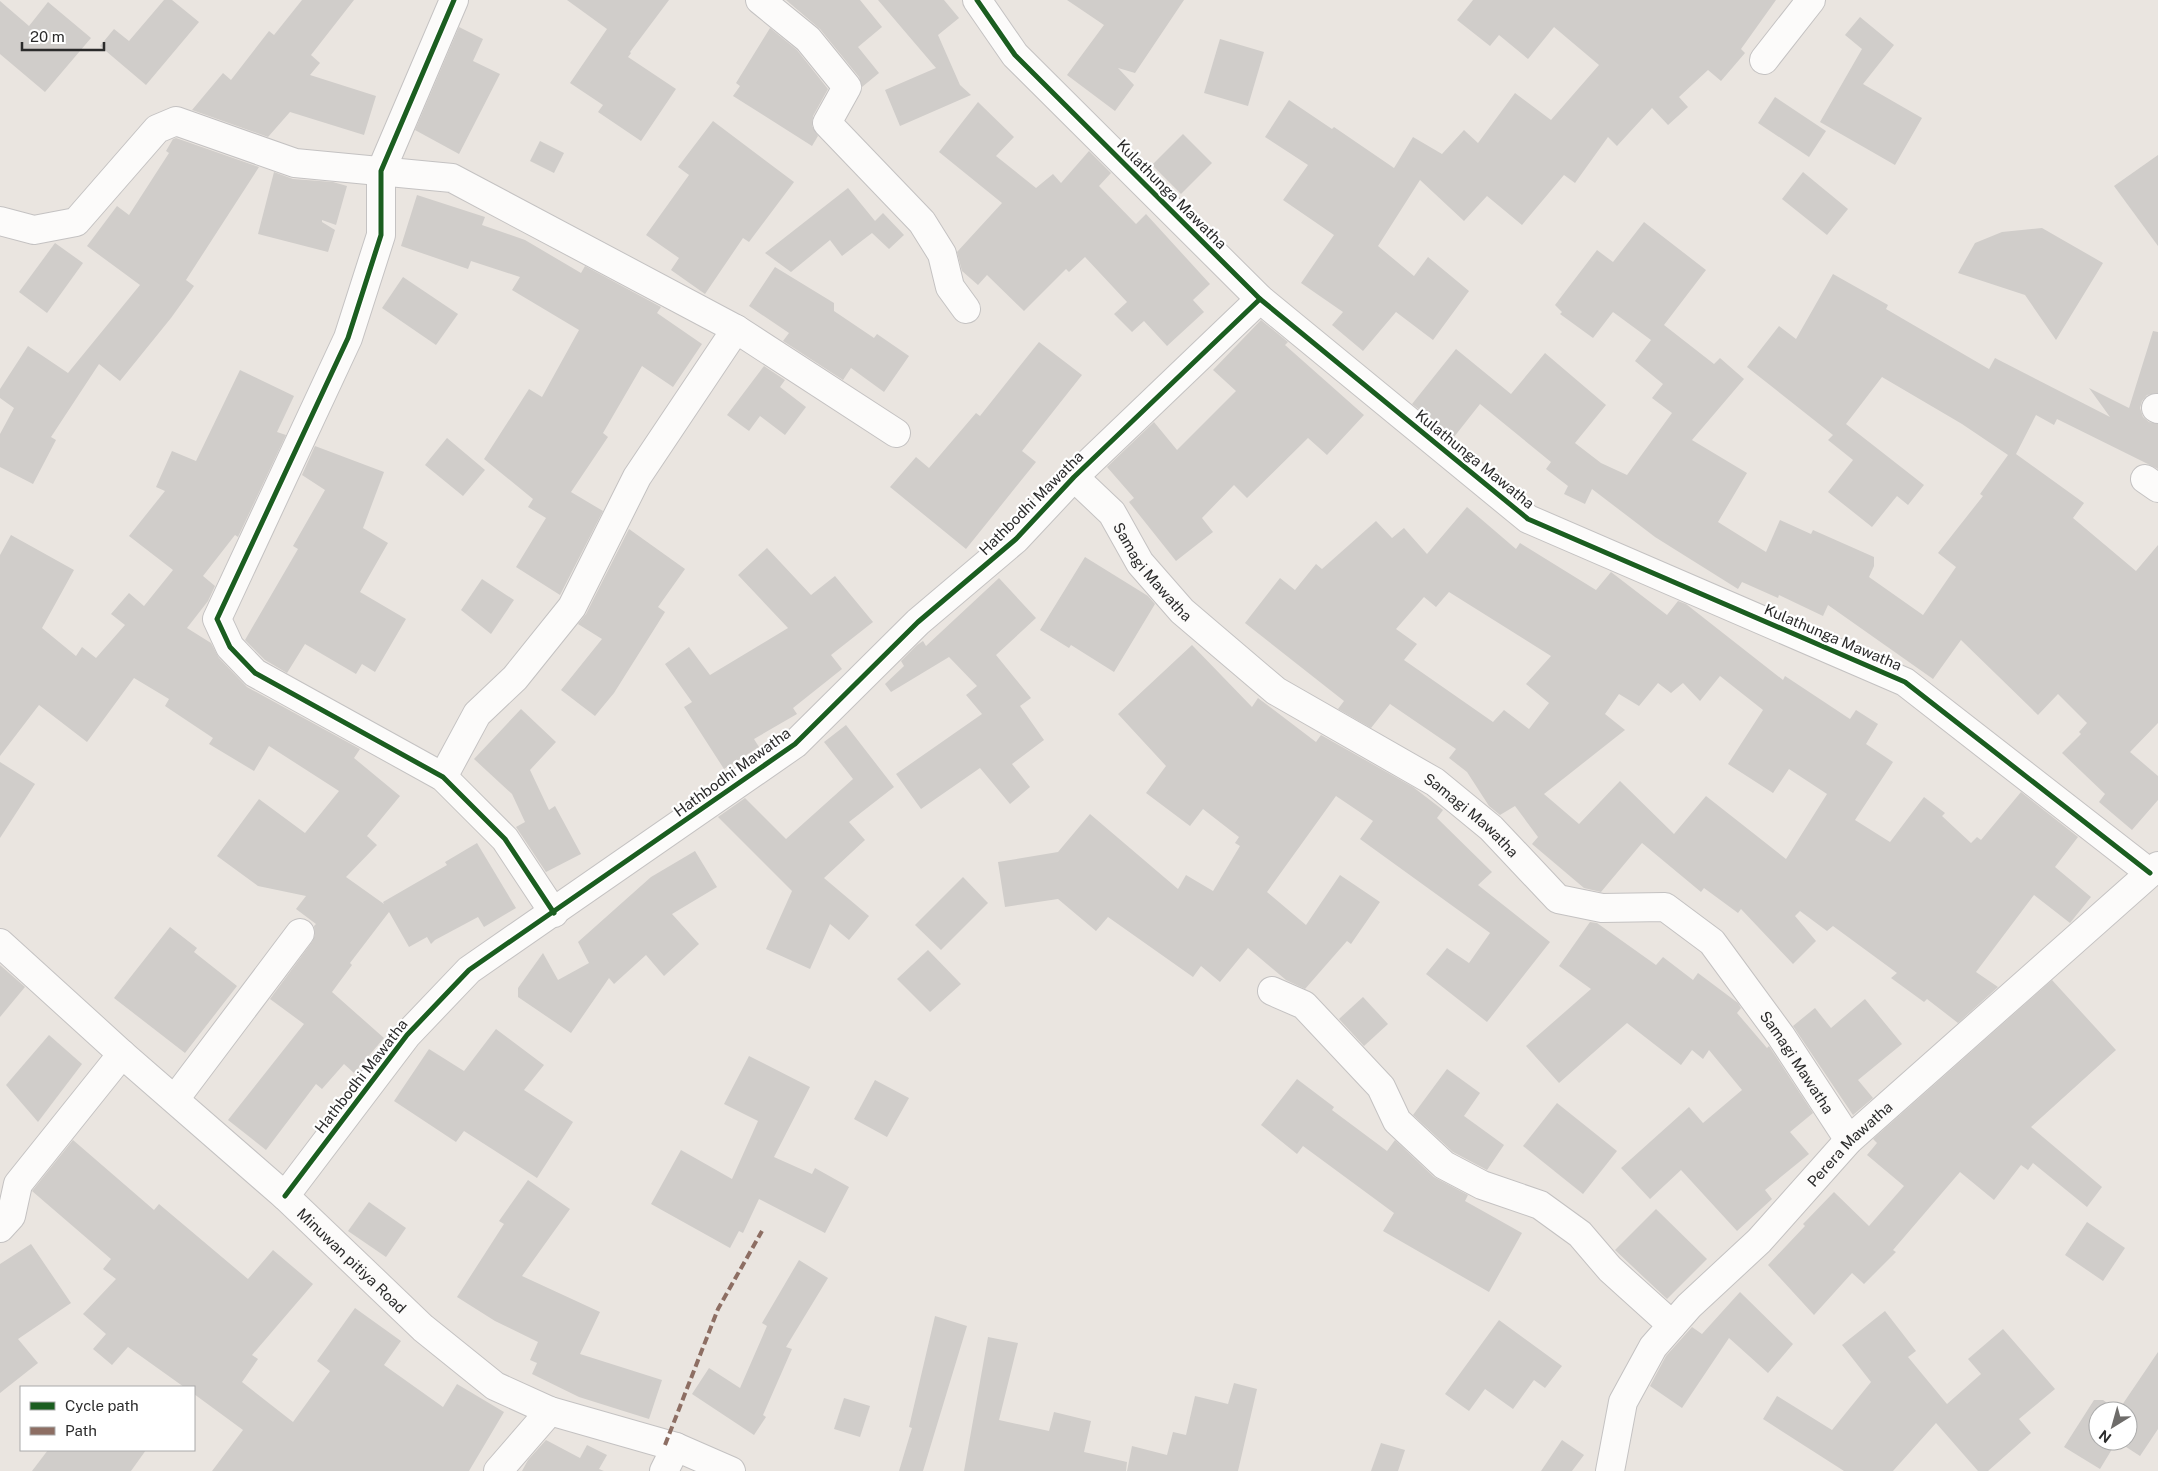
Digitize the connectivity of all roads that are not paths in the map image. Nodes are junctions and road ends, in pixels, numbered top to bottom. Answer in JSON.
{"nodes":[{"id":1,"x":454,"y":0,"type":"edge"},
{"id":2,"x":760,"y":0,"type":"edge"},
{"id":3,"x":976,"y":0,"type":"edge"},
{"id":4,"x":1812,"y":0,"type":"edge"},
{"id":5,"x":1764,"y":60,"type":"dead end"},
{"id":6,"x":381,"y":171,"type":"junction"},
{"id":7,"x":0,"y":221,"type":"edge"},
{"id":8,"x":1260,"y":299,"type":"junction"},
{"id":9,"x":966,"y":309,"type":"dead end"},
{"id":10,"x":736,"y":329,"type":"junction"},
{"id":11,"x":896,"y":433,"type":"dead end"},
{"id":12,"x":1074,"y":477,"type":"junction"},
{"id":13,"x":443,"y":778,"type":"junction"},
{"id":14,"x":2154,"y":870,"type":"edge"},
{"id":15,"x":554,"y":913,"type":"junction"},
{"id":16,"x":300,"y":933,"type":"dead end"},
{"id":17,"x":0,"y":944,"type":"edge"},
{"id":18,"x":1272,"y":991,"type":"dead end"},
{"id":19,"x":122,"y":1054,"type":"junction"},
{"id":20,"x":175,"y":1099,"type":"junction"},
{"id":21,"x":1849,"y":1140,"type":"junction"},
{"id":22,"x":285,"y":1196,"type":"junction"},
{"id":23,"x":0,"y":1228,"type":"edge"},
{"id":24,"x":1672,"y":1325,"type":"junction"},
{"id":25,"x":550,"y":1411,"type":"junction"},
{"id":26,"x":676,"y":1447,"type":"junction"},
{"id":27,"x":498,"y":1471,"type":"edge"},
{"id":28,"x":664,"y":1471,"type":"edge"},
{"id":29,"x":731,"y":1471,"type":"edge"},
{"id":30,"x":1610,"y":1471,"type":"edge"}],
"edges":[{"from":1,"to":6,"type":"street"},
{"from":2,"to":9,"type":"street"},
{"from":3,"to":8,"type":"street","name":"Kulathunga Mawatha"},
{"from":4,"to":5,"type":"street"},
{"from":6,"to":7,"type":"street"},
{"from":6,"to":10,"type":"street"},
{"from":6,"to":13,"type":"street"},
{"from":8,"to":12,"type":"street","name":"Hathbodhi Mawatha"},
{"from":8,"to":14,"type":"street","name":"Kulathunga Mawatha"},
{"from":10,"to":11,"type":"street"},
{"from":10,"to":13,"type":"street"},
{"from":12,"to":15,"type":"street","name":"Hathbodhi Mawatha"},
{"from":12,"to":21,"type":"street","name":"Samagi Mawatha"},
{"from":13,"to":15,"type":"street"},
{"from":14,"to":21,"type":"street","name":"Perera Mawatha"},
{"from":15,"to":22,"type":"street","name":"Hathbodhi Mawatha"},
{"from":16,"to":20,"type":"street"},
{"from":17,"to":19,"type":"street","name":"Minuwan pitiya Road"},
{"from":18,"to":24,"type":"street"},
{"from":19,"to":20,"type":"street","name":"Minuwan pitiya Road"},
{"from":19,"to":23,"type":"street"},
{"from":20,"to":22,"type":"street","name":"Minuwan pitiya Road"},
{"from":21,"to":24,"type":"street","name":"Perera Mawatha"},
{"from":22,"to":25,"type":"street","name":"Minuwan pitiya Road"},
{"from":24,"to":30,"type":"street","name":"Perera Mawatha"},
{"from":25,"to":26,"type":"street","name":"Minuwan pitiya Road"},
{"from":25,"to":27,"type":"street"},
{"from":26,"to":28,"type":"street"},
{"from":26,"to":29,"type":"street","name":"Minuwan pitiya Road"}]}
